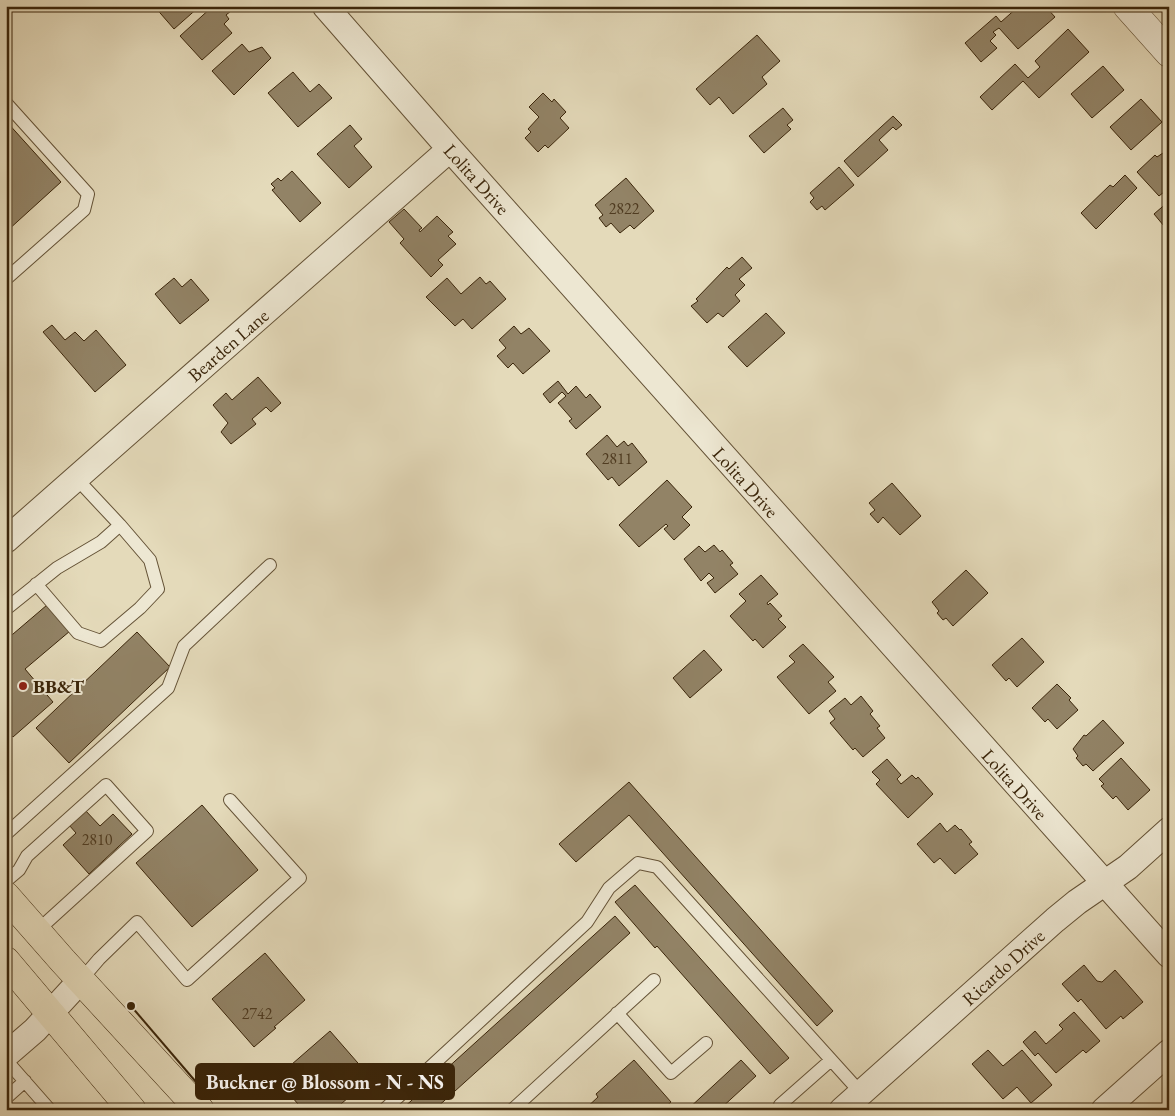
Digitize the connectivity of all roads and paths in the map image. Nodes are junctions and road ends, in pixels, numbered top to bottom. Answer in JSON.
{"nodes":[{"id":1,"x":325,"y":6,"type":"edge"},
{"id":2,"x":1127,"y":6,"type":"edge"},
{"id":3,"x":1169,"y":53,"type":"edge"},
{"id":4,"x":6,"y":103,"type":"edge"},
{"id":5,"x":450,"y":149,"type":"junction"},
{"id":6,"x":6,"y":279,"type":"edge"},
{"id":7,"x":77,"y":479,"type":"junction"},
{"id":8,"x":120,"y":525,"type":"junction"},
{"id":9,"x":6,"y":540,"type":"edge"},
{"id":10,"x":270,"y":565,"type":"dead end"},
{"id":11,"x":36,"y":584,"type":"junction"},
{"id":12,"x":6,"y":609,"type":"edge"},
{"id":13,"x":230,"y":800,"type":"dead end"},
{"id":14,"x":1169,"y":830,"type":"edge"},
{"id":15,"x":6,"y":834,"type":"edge"},
{"id":16,"x":6,"y":881,"type":"edge"},
{"id":17,"x":1103,"y":884,"type":"junction"},
{"id":18,"x":6,"y":896,"type":"edge"},
{"id":19,"x":37,"y":931,"type":"junction"},
{"id":20,"x":1169,"y":955,"type":"edge"},
{"id":21,"x":6,"y":961,"type":"edge"},
{"id":22,"x":81,"y":980,"type":"junction"},
{"id":23,"x":654,"y":980,"type":"dead end"},
{"id":24,"x":51,"y":1012,"type":"junction"},
{"id":25,"x":617,"y":1013,"type":"junction"},
{"id":26,"x":706,"y":1043,"type":"dead end"},
{"id":27,"x":1169,"y":1052,"type":"edge"},
{"id":28,"x":6,"y":1055,"type":"edge"},
{"id":29,"x":6,"y":1060,"type":"edge"},
{"id":30,"x":831,"y":1060,"type":"junction"},
{"id":31,"x":25,"y":1081,"type":"junction"},
{"id":32,"x":860,"y":1093,"type":"junction"},
{"id":33,"x":6,"y":1098,"type":"edge"},
{"id":34,"x":780,"y":1108,"type":"edge"},
{"id":35,"x":50,"y":1110,"type":"edge"},
{"id":36,"x":132,"y":1110,"type":"edge"},
{"id":37,"x":200,"y":1110,"type":"edge"},
{"id":38,"x":384,"y":1110,"type":"edge"},
{"id":39,"x":512,"y":1110,"type":"edge"},
{"id":40,"x":842,"y":1110,"type":"edge"},
{"id":41,"x":1104,"y":1110,"type":"edge"}],
"edges":[{"from":1,"to":5,"type":"street","name":"Lolita Drive"},
{"from":2,"to":3,"type":"street"},
{"from":4,"to":6,"type":"lane"},
{"from":5,"to":7,"type":"street","name":"Bearden Lane"},
{"from":5,"to":17,"type":"street","name":"Lolita Drive"},
{"from":7,"to":8,"type":"lane"},
{"from":7,"to":9,"type":"street","name":"Bearden Lane"},
{"from":8,"to":11,"type":"lane"},
{"from":8,"to":11,"type":"lane"},
{"from":10,"to":15,"type":"lane"},
{"from":11,"to":12,"type":"lane"},
{"from":13,"to":22,"type":"lane"},
{"from":14,"to":17,"type":"street","name":"Ricardo Drive"},
{"from":16,"to":19,"type":"lane"},
{"from":17,"to":20,"type":"street","name":"Lolita Drive"},
{"from":17,"to":32,"type":"street","name":"Ricardo Drive"},
{"from":18,"to":19,"type":"main road"},
{"from":19,"to":22,"type":"main road"},
{"from":21,"to":24,"type":"main road"},
{"from":22,"to":24,"type":"street"},
{"from":22,"to":37,"type":"main road"},
{"from":23,"to":25,"type":"lane"},
{"from":24,"to":28,"type":"street"},
{"from":24,"to":36,"type":"main road"},
{"from":25,"to":26,"type":"lane"},
{"from":25,"to":39,"type":"lane"},
{"from":27,"to":41,"type":"street"},
{"from":29,"to":31,"type":"lane"},
{"from":30,"to":32,"type":"lane"},
{"from":30,"to":34,"type":"lane"},
{"from":30,"to":38,"type":"lane"},
{"from":31,"to":33,"type":"lane"},
{"from":31,"to":35,"type":"lane"},
{"from":32,"to":40,"type":"street","name":"Ricardo Drive"}]}
